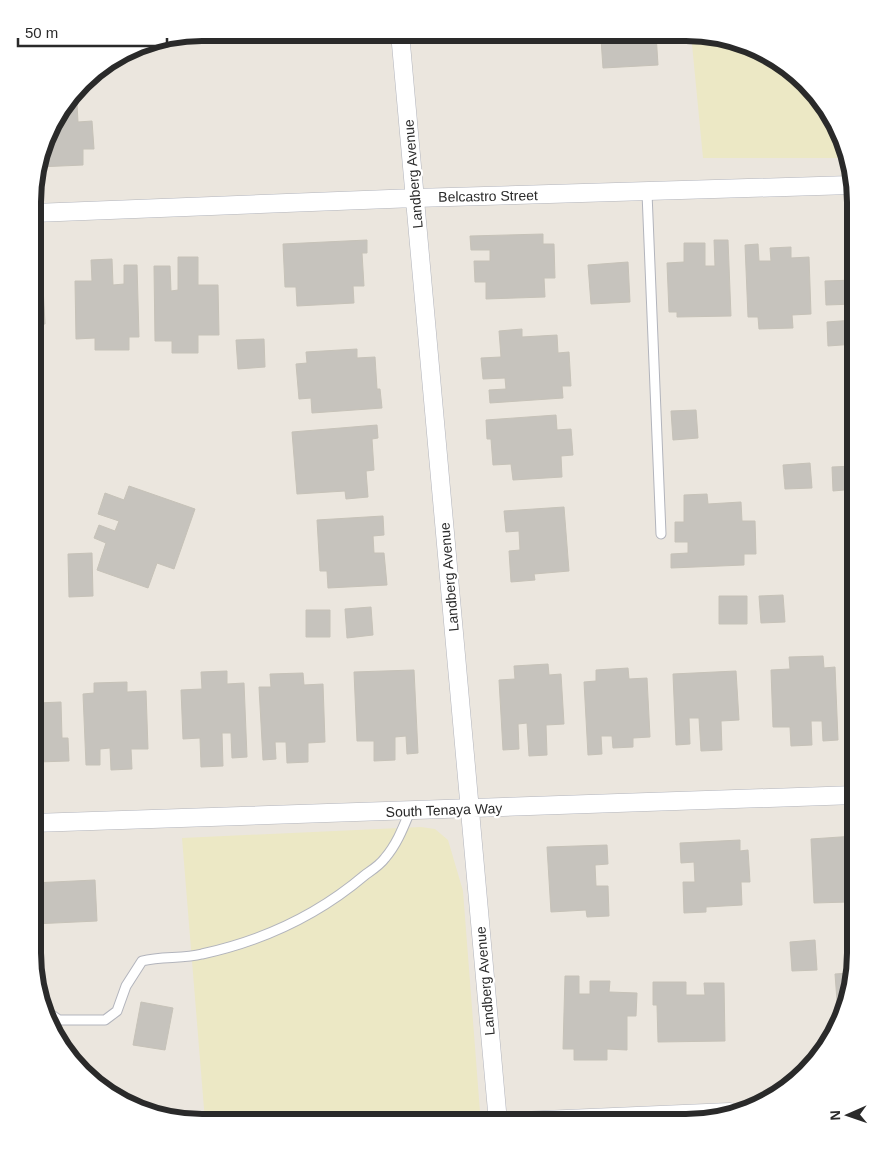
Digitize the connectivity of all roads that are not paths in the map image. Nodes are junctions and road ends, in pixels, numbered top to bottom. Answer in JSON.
{"nodes":[{"id":1,"x":401,"y":42,"type":"edge"},
{"id":2,"x":845,"y":185,"type":"edge"},
{"id":3,"x":646,"y":192,"type":"junction"},
{"id":4,"x":415,"y":198,"type":"junction"},
{"id":5,"x":41,"y":213,"type":"edge"},
{"id":6,"x":661,"y":534,"type":"dead end"},
{"id":7,"x":846,"y":795,"type":"edge"},
{"id":8,"x":470,"y":809,"type":"junction"},
{"id":9,"x":410,"y":811,"type":"junction"},
{"id":10,"x":41,"y":823,"type":"edge"},
{"id":11,"x":55,"y":1018,"type":"edge"},
{"id":12,"x":497,"y":1114,"type":"edge"}],
"edges":[{"from":1,"to":4,"type":"street","name":"Landberg Avenue"},
{"from":2,"to":3,"type":"street","name":"Belcastro Street"},
{"from":3,"to":4,"type":"street","name":"Belcastro Street"},
{"from":3,"to":6,"type":"lane"},
{"from":4,"to":5,"type":"street","name":"Belcastro Street"},
{"from":4,"to":8,"type":"street","name":"Landberg Avenue"},
{"from":7,"to":8,"type":"street","name":"South Tenaya Way"},
{"from":8,"to":9,"type":"street","name":"South Tenaya Way"},
{"from":8,"to":12,"type":"street","name":"Landberg Avenue"},
{"from":9,"to":10,"type":"street","name":"South Tenaya Way"},
{"from":9,"to":11,"type":"lane"}]}
